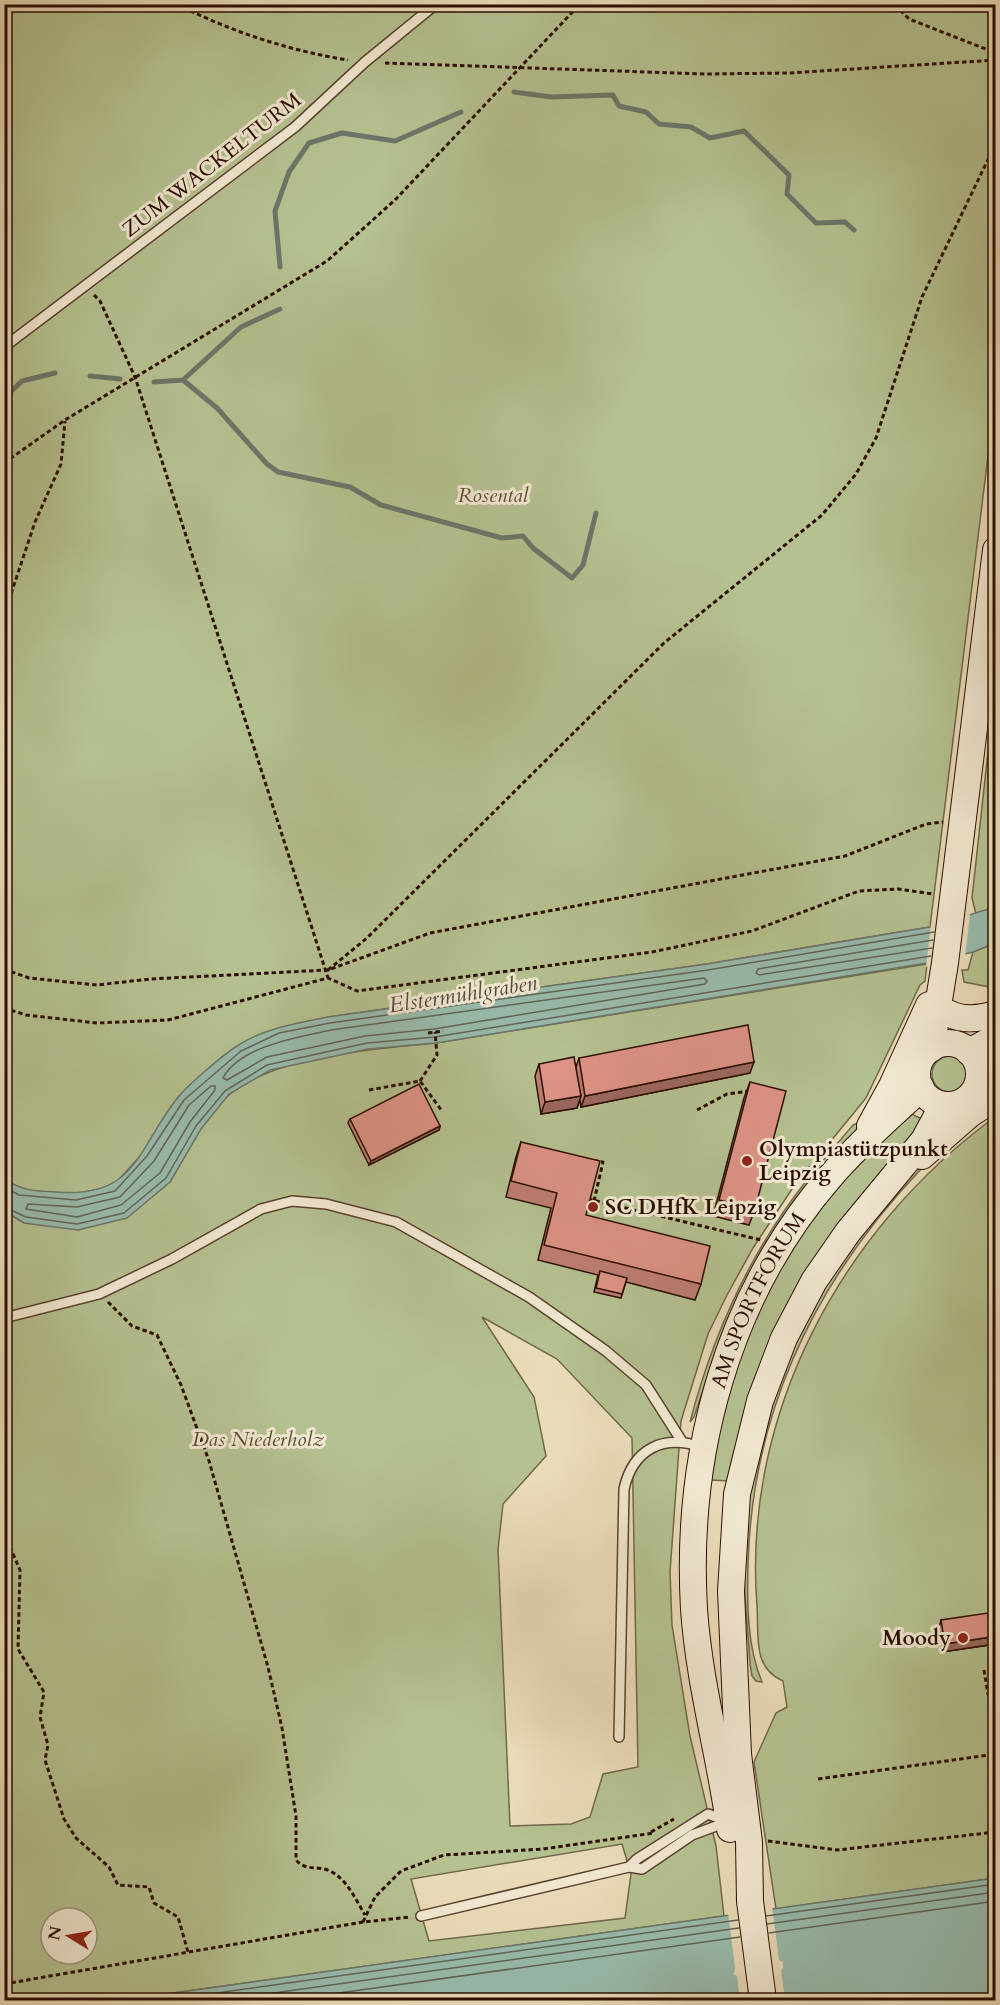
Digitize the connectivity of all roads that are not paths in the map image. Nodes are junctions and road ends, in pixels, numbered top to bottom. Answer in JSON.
{"nodes":[{"id":1,"x":435,"y":4,"type":"edge"},
{"id":2,"x":4,"y":347,"type":"edge"},
{"id":3,"x":996,"y":550,"type":"edge"},
{"id":4,"x":945,"y":963,"type":"junction"},
{"id":5,"x":948,"y":1013,"type":"junction"},
{"id":6,"x":996,"y":1014,"type":"edge"},
{"id":7,"x":996,"y":1037,"type":"edge"},
{"id":8,"x":951,"y":1048,"type":"junction"},
{"id":9,"x":990,"y":1084,"type":"edge"},
{"id":10,"x":921,"y":1088,"type":"junction"},
{"id":11,"x":943,"y":1105,"type":"junction"},
{"id":12,"x":831,"y":1175,"type":"junction"},
{"id":13,"x":886,"y":1188,"type":"junction"},
{"id":14,"x":4,"y":1318,"type":"edge"},
{"id":15,"x":691,"y":1443,"type":"junction"},
{"id":16,"x":697,"y":1487,"type":"junction"},
{"id":17,"x":737,"y":1494,"type":"junction"},
{"id":18,"x":725,"y":1694,"type":"junction"},
{"id":19,"x":619,"y":1737,"type":"dead end"},
{"id":20,"x":743,"y":1833,"type":"junction"},
{"id":21,"x":629,"y":1867,"type":"junction"},
{"id":22,"x":421,"y":1916,"type":"road end"},
{"id":23,"x":763,"y":2001,"type":"edge"}],
"edges":[{"from":1,"to":2,"type":"lane","name":"ZUM WACKELTURM"},
{"from":3,"to":4,"type":"main road"},
{"from":4,"to":5,"type":"main road"},
{"from":4,"to":8,"type":"main road"},
{"from":4,"to":12,"type":"main road"},
{"from":5,"to":6,"type":"main road"},
{"from":5,"to":8,"type":"main road"},
{"from":7,"to":8,"type":"main road"},
{"from":8,"to":9,"type":"main road"},
{"from":8,"to":10,"type":"main road"},
{"from":9,"to":11,"type":"main road"},
{"from":9,"to":13,"type":"main road","name":"AM SPORTFORUM"},
{"from":10,"to":11,"type":"main road"},
{"from":10,"to":12,"type":"main road","name":"AM SPORTFORUM"},
{"from":11,"to":13,"type":"main road","name":"AM SPORTFORUM"},
{"from":12,"to":15,"type":"main road","name":"AM SPORTFORUM"},
{"from":13,"to":17,"type":"main road","name":"AM SPORTFORUM"},
{"from":14,"to":15,"type":"lane"},
{"from":15,"to":16,"type":"main road","name":"AM SPORTFORUM"},
{"from":15,"to":19,"type":"lane"},
{"from":16,"to":17,"type":"main road"},
{"from":16,"to":18,"type":"main road","name":"AM SPORTFORUM"},
{"from":17,"to":18,"type":"main road","name":"AM SPORTFORUM"},
{"from":18,"to":20,"type":"main road","name":"AM SPORTFORUM"},
{"from":20,"to":21,"type":"lane"},
{"from":20,"to":21,"type":"lane"},
{"from":20,"to":23,"type":"main road","name":"AM SPORTFORUM"},
{"from":21,"to":22,"type":"lane"}]}
